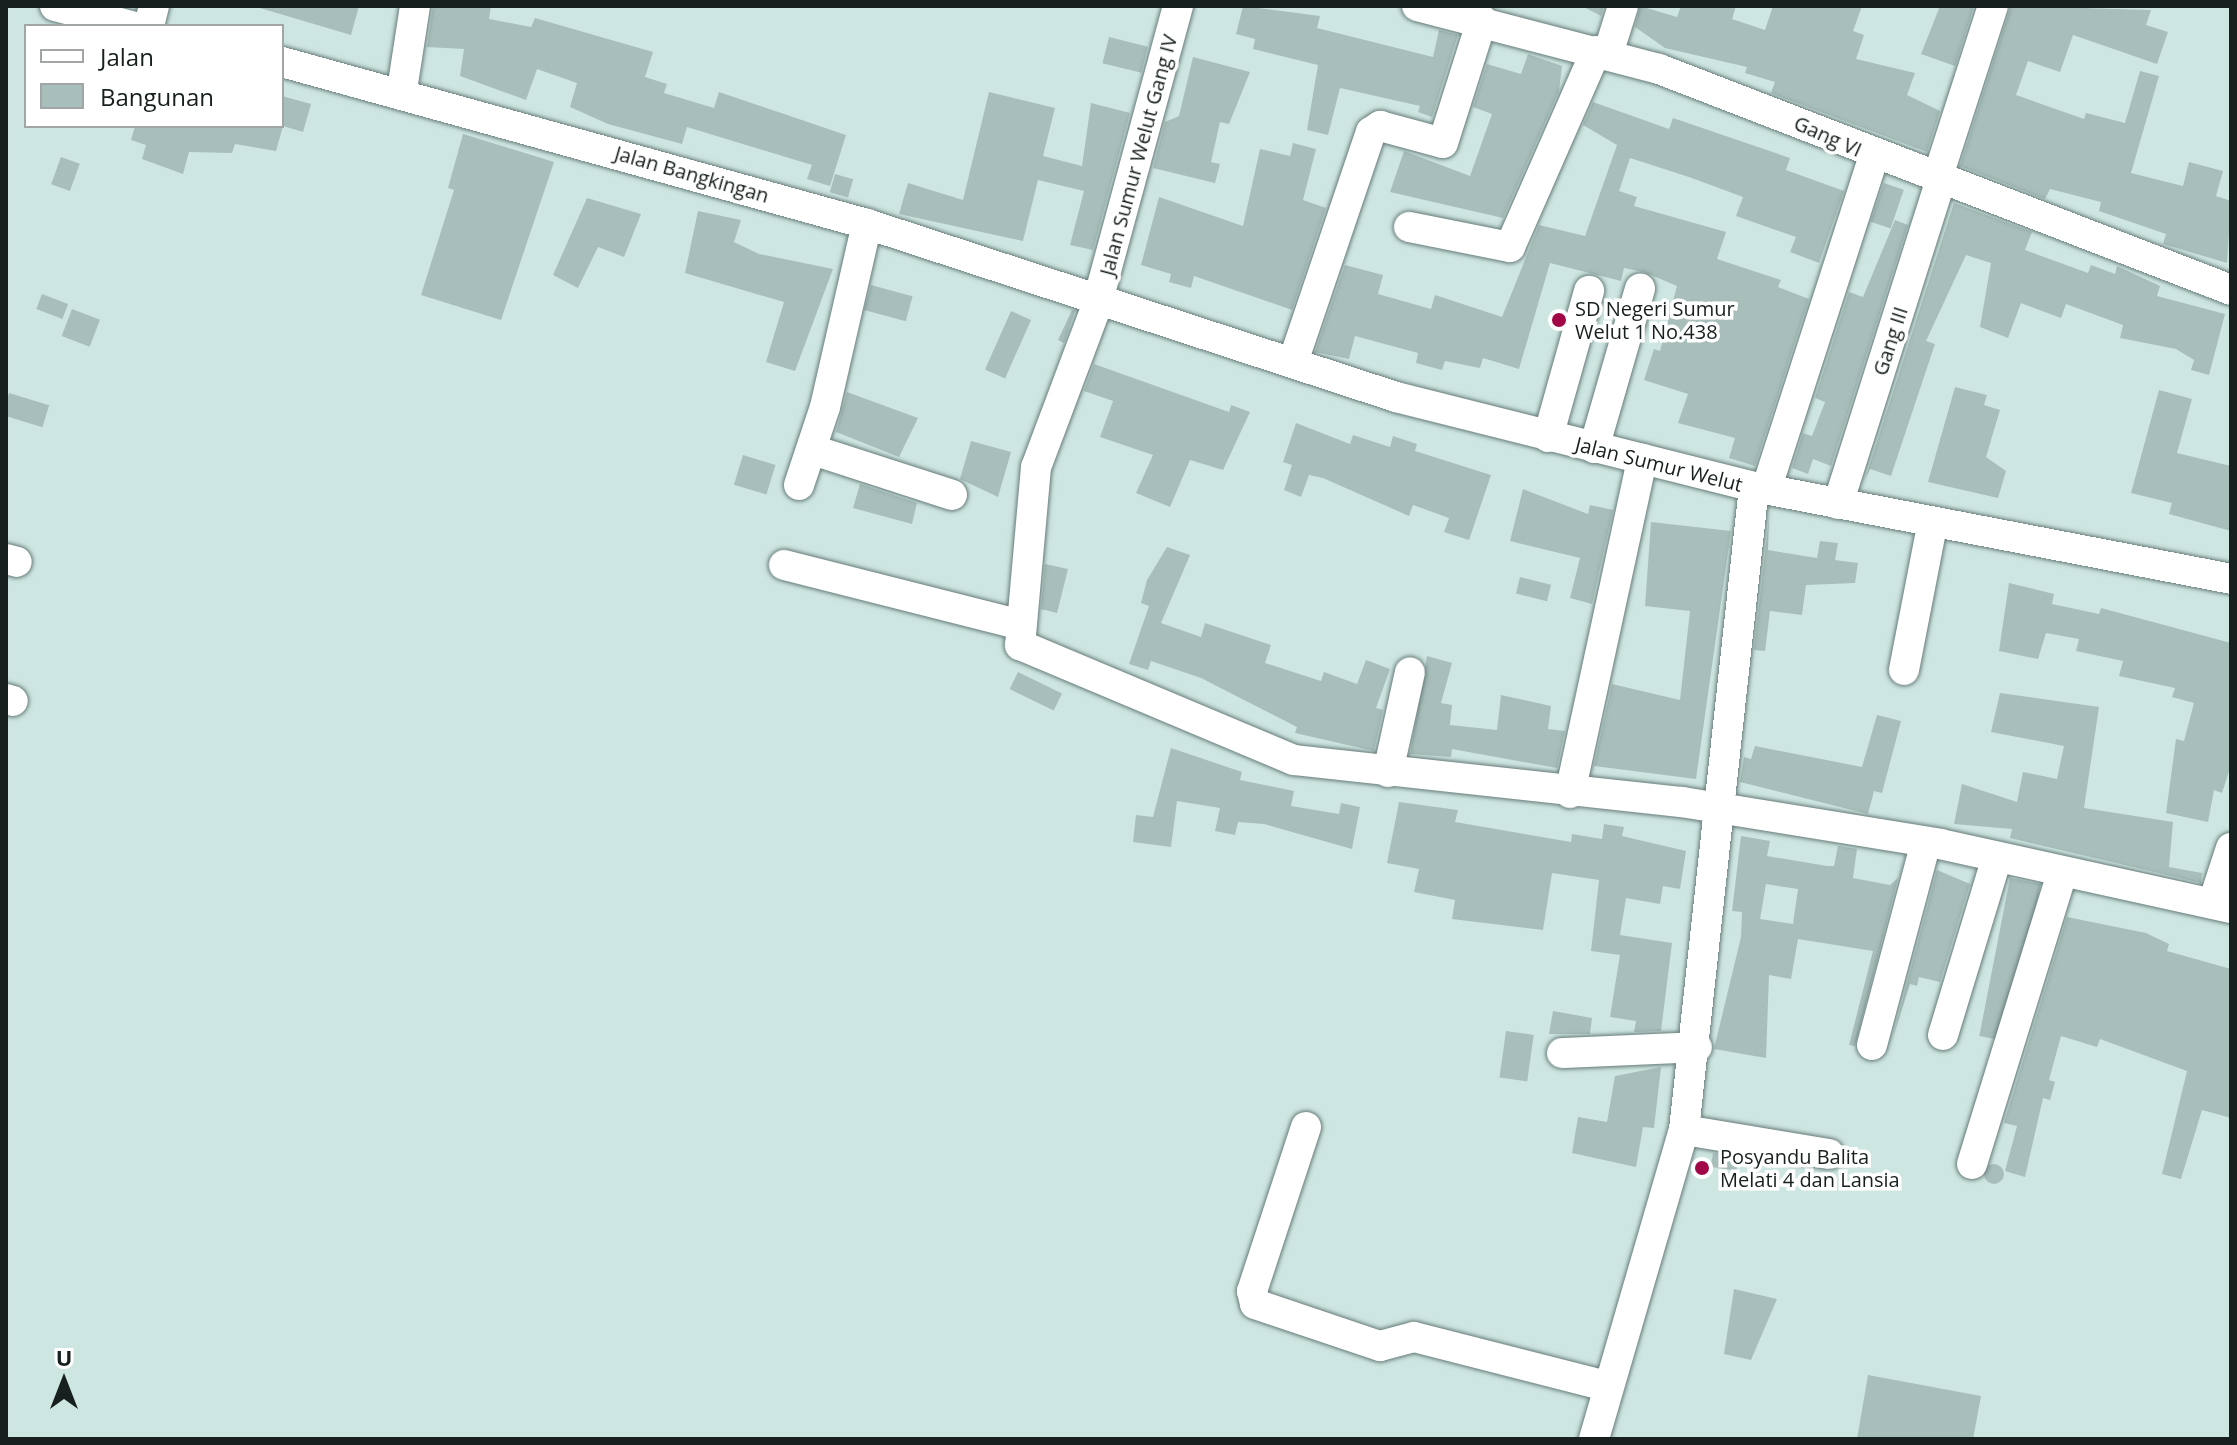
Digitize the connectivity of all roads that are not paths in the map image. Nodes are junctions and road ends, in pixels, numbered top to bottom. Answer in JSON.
{"nodes":[{"id":1,"x":55,"y":6,"type":"edge"},
{"id":2,"x":415,"y":6,"type":"edge"},
{"id":3,"x":1178,"y":6,"type":"edge"},
{"id":4,"x":1417,"y":6,"type":"edge"},
{"id":5,"x":1623,"y":6,"type":"edge"},
{"id":6,"x":1993,"y":6,"type":"edge"},
{"id":7,"x":1489,"y":16,"type":"edge"},
{"id":8,"x":123,"y":24,"type":"edge"},
{"id":9,"x":1602,"y":52,"type":"junction"},
{"id":10,"x":284,"y":62,"type":"edge"},
{"id":11,"x":402,"y":90,"type":"junction"},
{"id":12,"x":1874,"y":156,"type":"junction"},
{"id":13,"x":1940,"y":177,"type":"junction"},
{"id":14,"x":867,"y":224,"type":"junction"},
{"id":15,"x":1409,"y":227,"type":"dead end"},
{"id":16,"x":1640,"y":289,"type":"dead end"},
{"id":17,"x":2231,"y":290,"type":"edge"},
{"id":18,"x":1589,"y":291,"type":"dead end"},
{"id":19,"x":1097,"y":305,"type":"junction"},
{"id":20,"x":1293,"y":362,"type":"junction"},
{"id":21,"x":1548,"y":437,"type":"junction"},
{"id":22,"x":1594,"y":448,"type":"junction"},
{"id":23,"x":813,"y":450,"type":"junction"},
{"id":24,"x":1642,"y":459,"type":"junction"},
{"id":25,"x":799,"y":485,"type":"dead end"},
{"id":26,"x":1760,"y":488,"type":"junction"},
{"id":27,"x":952,"y":495,"type":"dead end"},
{"id":28,"x":1838,"y":504,"type":"junction"},
{"id":29,"x":1932,"y":526,"type":"junction"},
{"id":30,"x":784,"y":565,"type":"dead end"},
{"id":31,"x":2231,"y":579,"type":"edge"},
{"id":32,"x":1017,"y":624,"type":"junction"},
{"id":33,"x":1904,"y":670,"type":"dead end"},
{"id":34,"x":1410,"y":672,"type":"dead end"},
{"id":35,"x":1388,"y":772,"type":"junction"},
{"id":36,"x":1570,"y":793,"type":"junction"},
{"id":37,"x":1717,"y":808,"type":"junction"},
{"id":38,"x":1926,"y":842,"type":"junction"},
{"id":39,"x":2231,"y":848,"type":"edge"},
{"id":40,"x":1997,"y":857,"type":"junction"},
{"id":41,"x":2062,"y":873,"type":"junction"},
{"id":42,"x":2222,"y":905,"type":"edge"},
{"id":43,"x":1943,"y":1035,"type":"dead end"},
{"id":44,"x":1872,"y":1045,"type":"dead end"},
{"id":45,"x":1697,"y":1047,"type":"junction"},
{"id":46,"x":1562,"y":1053,"type":"dead end"},
{"id":47,"x":1306,"y":1127,"type":"dead end"},
{"id":48,"x":1684,"y":1130,"type":"junction"},
{"id":49,"x":1829,"y":1154,"type":"dead end"},
{"id":50,"x":1972,"y":1164,"type":"dead end"},
{"id":51,"x":1606,"y":1386,"type":"junction"},
{"id":52,"x":1594,"y":1439,"type":"edge"}],
"edges":[{"from":1,"to":8,"type":"street"},
{"from":2,"to":11,"type":"street"},
{"from":3,"to":19,"type":"street","name":"Jalan Sumur Welut Gang IV"},
{"from":4,"to":7,"type":"street","name":"Gang VI"},
{"from":5,"to":9,"type":"street"},
{"from":6,"to":13,"type":"street","name":"Gang III"},
{"from":7,"to":9,"type":"street","name":"Gang VI"},
{"from":7,"to":20,"type":"street"},
{"from":9,"to":12,"type":"street","name":"Gang VI"},
{"from":9,"to":15,"type":"street"},
{"from":10,"to":11,"type":"street","name":"Jalan Bangkingan"},
{"from":11,"to":14,"type":"street","name":"Jalan Bangkingan"},
{"from":12,"to":13,"type":"street","name":"Gang VI"},
{"from":12,"to":26,"type":"street"},
{"from":13,"to":17,"type":"street","name":"Gang VI"},
{"from":13,"to":28,"type":"street","name":"Gang III"},
{"from":14,"to":19,"type":"street","name":"Jalan Bangkingan"},
{"from":14,"to":23,"type":"street"},
{"from":16,"to":22,"type":"street"},
{"from":18,"to":21,"type":"street"},
{"from":19,"to":20,"type":"street","name":"Jalan Sumur Welut"},
{"from":19,"to":32,"type":"street","name":"Jalan Sumur Welut Gang IV"},
{"from":20,"to":21,"type":"street","name":"Jalan Sumur Welut"},
{"from":21,"to":22,"type":"street","name":"Jalan Sumur Welut"},
{"from":22,"to":24,"type":"street","name":"Jalan Sumur Welut"},
{"from":23,"to":25,"type":"street"},
{"from":23,"to":27,"type":"street"},
{"from":24,"to":26,"type":"street","name":"Jalan Sumur Welut"},
{"from":24,"to":36,"type":"street"},
{"from":26,"to":28,"type":"street","name":"Jalan Sumur Welut"},
{"from":26,"to":37,"type":"street"},
{"from":28,"to":29,"type":"street","name":"Jalan Sumur Welut"},
{"from":29,"to":31,"type":"street","name":"Jalan Sumur Welut"},
{"from":29,"to":33,"type":"street"},
{"from":30,"to":32,"type":"street"},
{"from":32,"to":35,"type":"street"},
{"from":34,"to":35,"type":"street"},
{"from":35,"to":36,"type":"street"},
{"from":36,"to":37,"type":"street"},
{"from":37,"to":38,"type":"street"},
{"from":37,"to":45,"type":"street"},
{"from":38,"to":40,"type":"street"},
{"from":38,"to":44,"type":"street"},
{"from":39,"to":42,"type":"street"},
{"from":40,"to":41,"type":"street"},
{"from":40,"to":43,"type":"street"},
{"from":41,"to":42,"type":"street"},
{"from":41,"to":50,"type":"street"},
{"from":45,"to":46,"type":"street"},
{"from":45,"to":48,"type":"street"},
{"from":47,"to":51,"type":"street"},
{"from":48,"to":49,"type":"street"},
{"from":48,"to":51,"type":"street"},
{"from":51,"to":52,"type":"street"}]}
